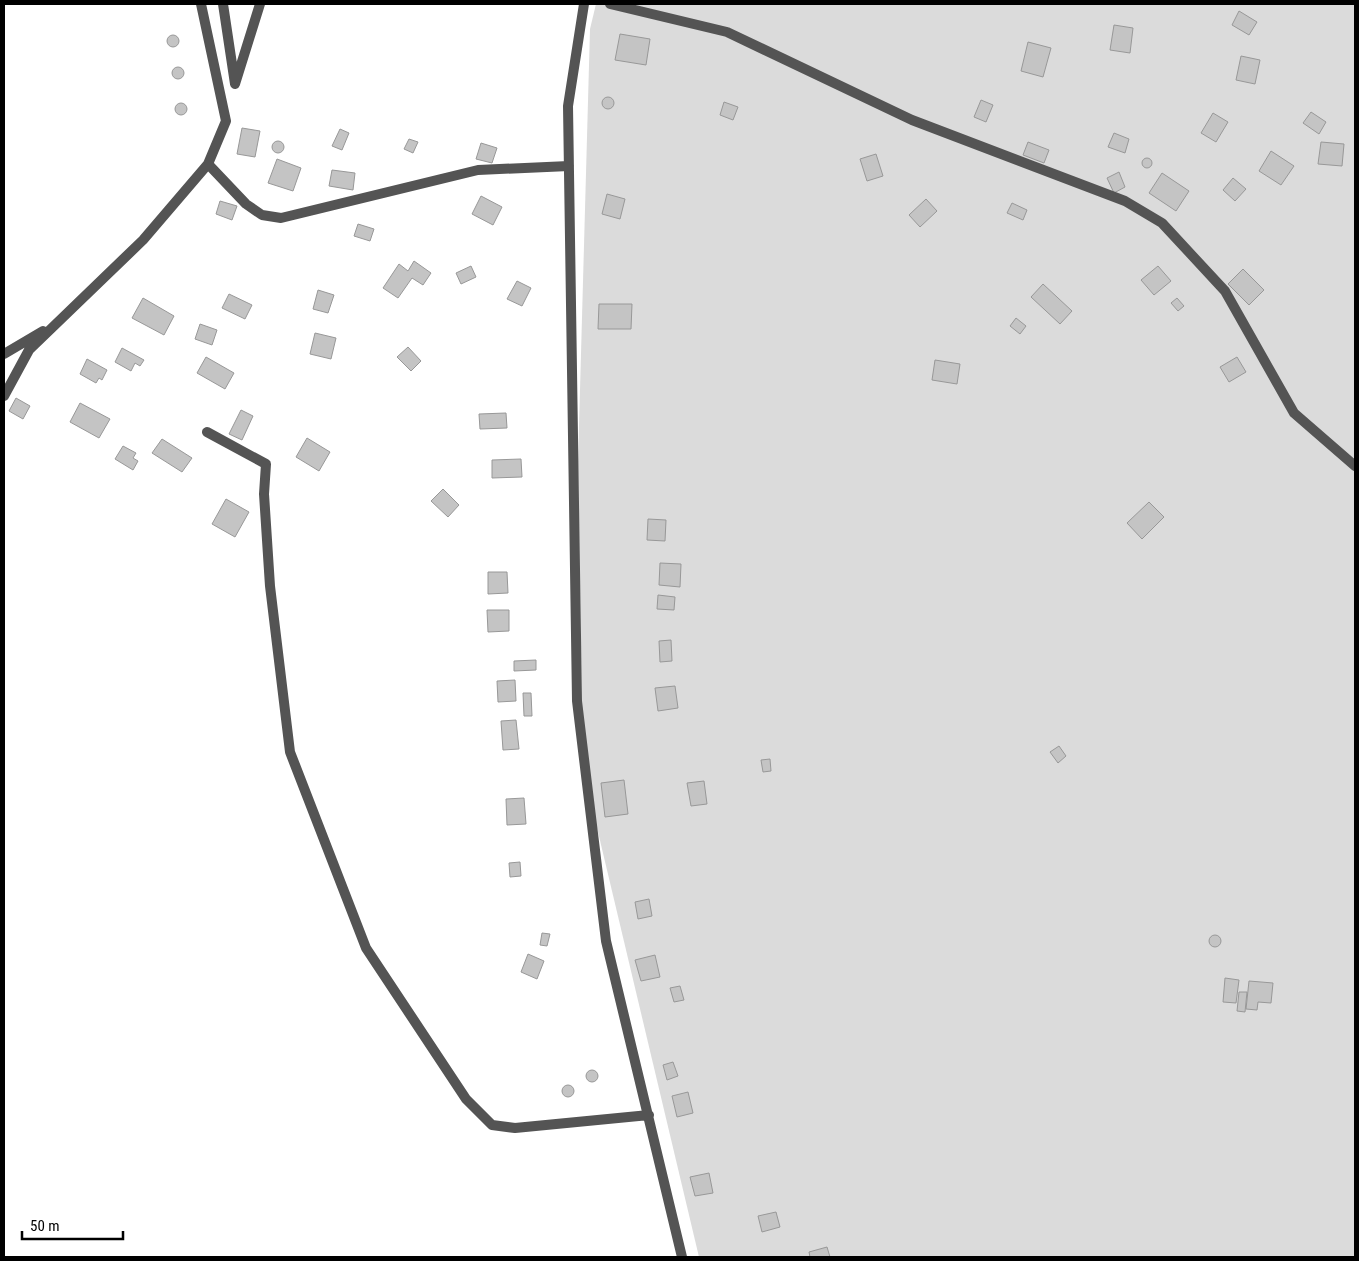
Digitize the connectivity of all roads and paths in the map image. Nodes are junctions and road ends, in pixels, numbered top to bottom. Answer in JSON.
{"nodes":[{"id":1,"x":201,"y":4,"type":"edge"},
{"id":2,"x":223,"y":4,"type":"edge"},
{"id":3,"x":260,"y":4,"type":"edge"},
{"id":4,"x":584,"y":4,"type":"edge"},
{"id":5,"x":610,"y":4,"type":"edge"},
{"id":6,"x":208,"y":164,"type":"junction"},
{"id":7,"x":569,"y":166,"type":"junction"},
{"id":8,"x":57,"y":324,"type":"junction"},
{"id":9,"x":4,"y":354,"type":"edge"},
{"id":10,"x":4,"y":396,"type":"edge"},
{"id":11,"x":207,"y":432,"type":"dead end"},
{"id":12,"x":1355,"y":466,"type":"edge"},
{"id":13,"x":648,"y":1115,"type":"junction"},
{"id":14,"x":682,"y":1257,"type":"edge"}],
"edges":[{"from":1,"to":6,"type":"street"},
{"from":2,"to":3,"type":"street"},
{"from":4,"to":7,"type":"street"},
{"from":5,"to":12,"type":"street"},
{"from":6,"to":7,"type":"street"},
{"from":6,"to":8,"type":"street"},
{"from":7,"to":13,"type":"street"},
{"from":8,"to":9,"type":"street"},
{"from":8,"to":10,"type":"street"},
{"from":11,"to":13,"type":"street"},
{"from":13,"to":14,"type":"street"}]}
